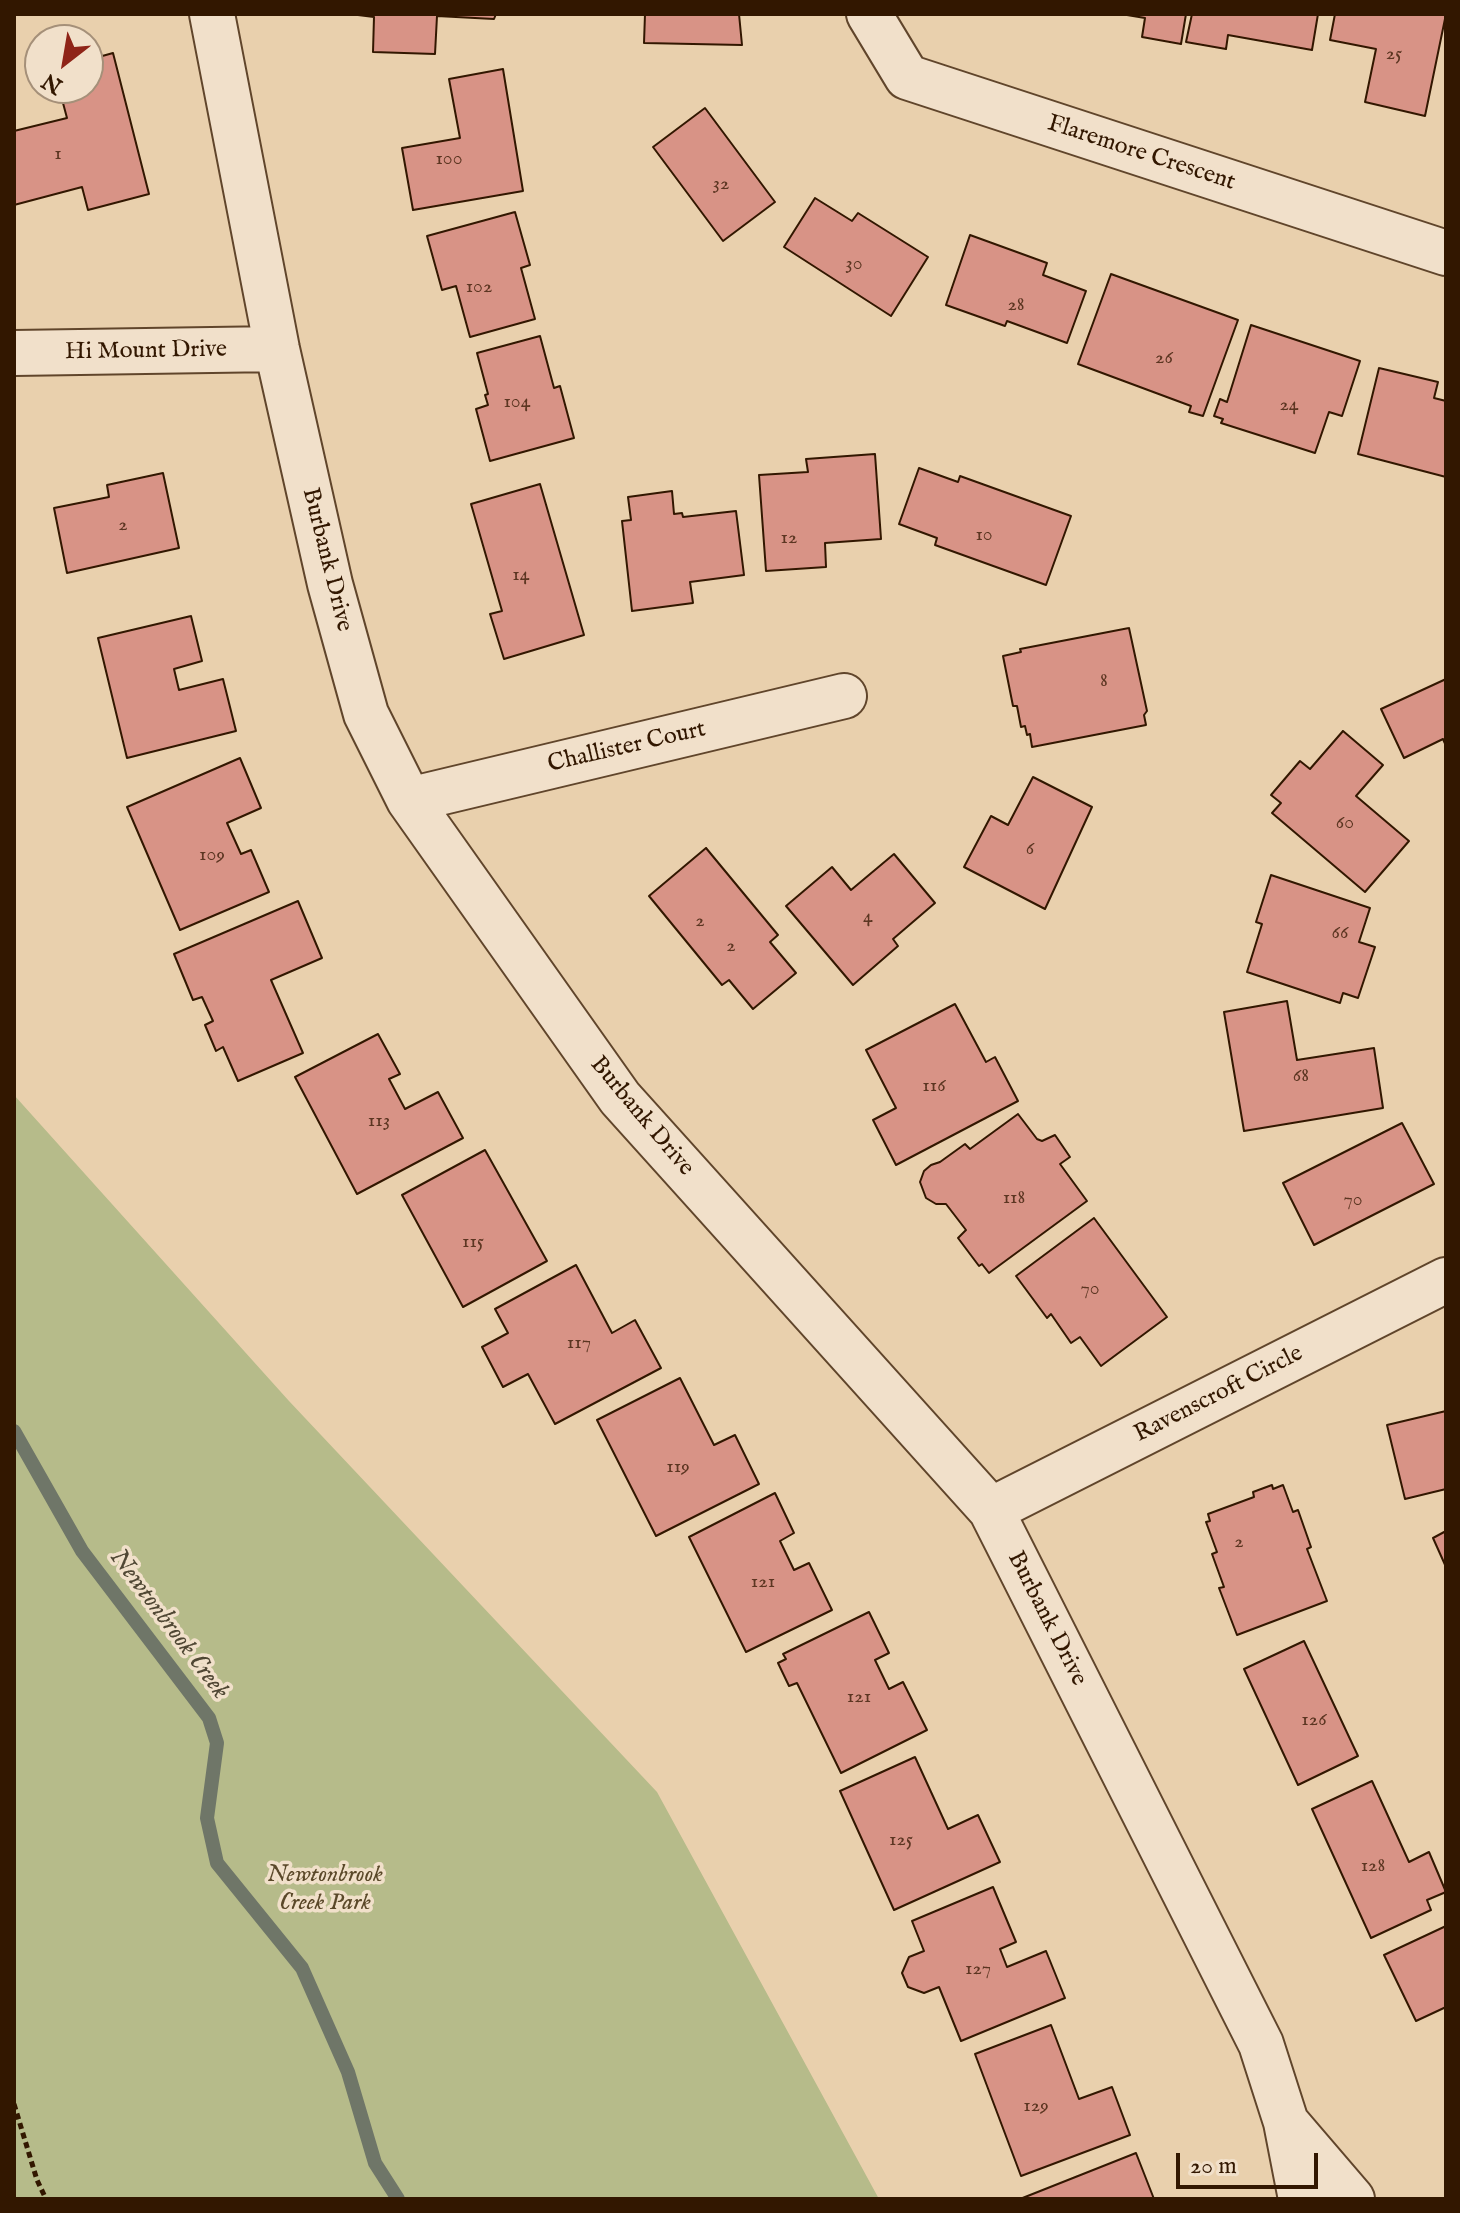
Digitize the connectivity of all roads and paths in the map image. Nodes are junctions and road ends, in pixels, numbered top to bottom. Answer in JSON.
{"nodes":[{"id":1,"x":212,"y":14,"type":"edge"},
{"id":2,"x":869,"y":14,"type":"edge"},
{"id":3,"x":1446,"y":253,"type":"edge"},
{"id":4,"x":277,"y":349,"type":"junction"},
{"id":5,"x":14,"y":353,"type":"edge"},
{"id":6,"x":844,"y":696,"type":"dead end"},
{"id":7,"x":409,"y":800,"type":"junction"},
{"id":8,"x":1446,"y":1280,"type":"edge"},
{"id":9,"x":991,"y":1510,"type":"junction"},
{"id":10,"x":14,"y":2104,"type":"edge"},
{"id":11,"x":1286,"y":2122,"type":"junction"},
{"id":12,"x":46,"y":2199,"type":"edge"},
{"id":13,"x":1301,"y":2199,"type":"edge"},
{"id":14,"x":1352,"y":2199,"type":"edge"}],
"edges":[{"from":1,"to":4,"type":"street","name":"Burbank Drive"},
{"from":2,"to":3,"type":"street","name":"Flaremore Crescent"},
{"from":4,"to":5,"type":"street","name":"Hi Mount Drive"},
{"from":4,"to":7,"type":"street","name":"Burbank Drive"},
{"from":6,"to":7,"type":"street","name":"Challister Court"},
{"from":7,"to":9,"type":"street","name":"Burbank Drive"},
{"from":8,"to":9,"type":"street","name":"Ravenscroft Circle"},
{"from":9,"to":11,"type":"street","name":"Burbank Drive"},
{"from":10,"to":12,"type":"path"},
{"from":11,"to":13,"type":"street","name":"Burbank Drive"},
{"from":11,"to":14,"type":"street","name":"Burbank Drive"}]}
